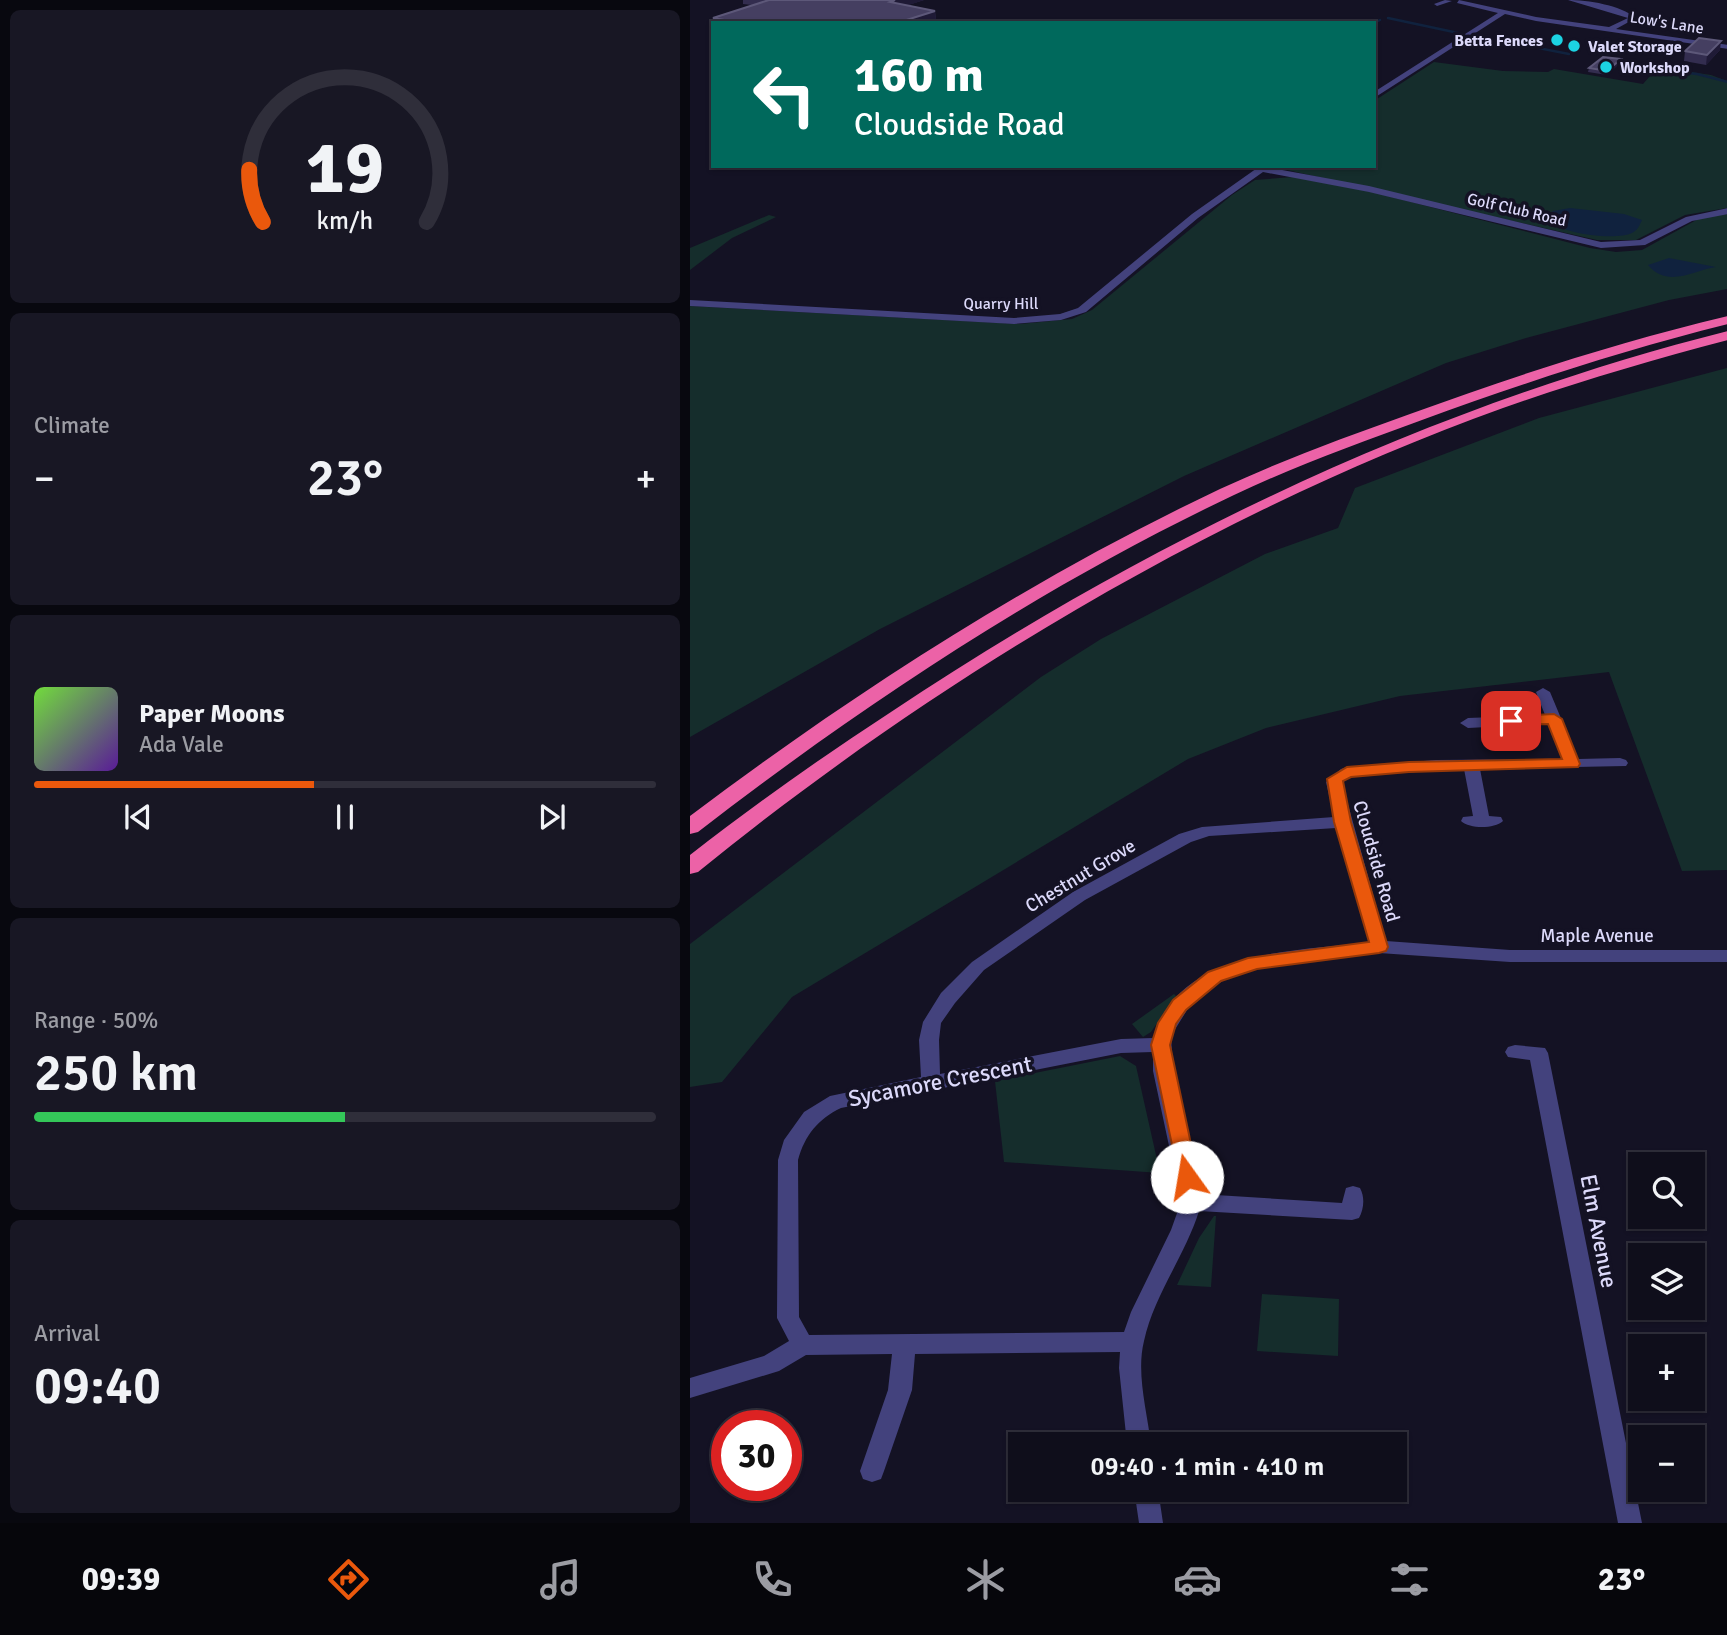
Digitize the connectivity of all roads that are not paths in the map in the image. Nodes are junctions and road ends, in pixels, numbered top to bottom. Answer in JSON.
{"nodes":[{"id":1,"x":1448,"y":0,"type":"edge"},
{"id":2,"x":1471,"y":0,"type":"edge"},
{"id":3,"x":1571,"y":0,"type":"edge"},
{"id":4,"x":1459,"y":2,"type":"junction"},
{"id":5,"x":1437,"y":4,"type":"dead end"},
{"id":6,"x":1478,"y":5,"type":"junction"},
{"id":7,"x":1504,"y":12,"type":"junction"},
{"id":8,"x":1627,"y":26,"type":"junction"},
{"id":9,"x":1728,"y":47,"type":"edge"},
{"id":10,"x":1376,"y":95,"type":"edge"},
{"id":11,"x":1264,"y":168,"type":"edge"},
{"id":12,"x":1295,"y":175,"type":"junction"},
{"id":13,"x":1250,"y":177,"type":"junction"},
{"id":14,"x":1728,"y":211,"type":"edge"},
{"id":15,"x":690,"y":303,"type":"edge"},
{"id":16,"x":1728,"y":320,"type":"edge"},
{"id":17,"x":1728,"y":335,"type":"edge"},
{"id":18,"x":1543,"y":692,"type":"dead end"},
{"id":19,"x":1554,"y":719,"type":"junction"},
{"id":20,"x":1468,"y":723,"type":"dead end"},
{"id":21,"x":1620,"y":763,"type":"dead end"},
{"id":22,"x":1572,"y":764,"type":"junction"},
{"id":23,"x":1471,"y":765,"type":"junction"},
{"id":24,"x":1482,"y":821,"type":"dead end"},
{"id":25,"x":1343,"y":822,"type":"junction"},
{"id":26,"x":690,"y":827,"type":"edge"},
{"id":27,"x":690,"y":867,"type":"edge"},
{"id":28,"x":1379,"y":947,"type":"junction"},
{"id":29,"x":1728,"y":956,"type":"edge"},
{"id":30,"x":1161,"y":1045,"type":"junction"},
{"id":31,"x":1515,"y":1052,"type":"dead end"},
{"id":32,"x":931,"y":1083,"type":"junction"},
{"id":33,"x":1353,"y":1194,"type":"dead end"},
{"id":34,"x":1190,"y":1202,"type":"junction"},
{"id":35,"x":1132,"y":1342,"type":"junction"},
{"id":36,"x":904,"y":1344,"type":"junction"},
{"id":37,"x":803,"y":1345,"type":"junction"},
{"id":38,"x":690,"y":1388,"type":"edge"},
{"id":39,"x":1137,"y":1432,"type":"edge"},
{"id":40,"x":872,"y":1471,"type":"dead end"},
{"id":41,"x":1148,"y":1502,"type":"edge"},
{"id":42,"x":1151,"y":1523,"type":"edge"},
{"id":43,"x":1630,"y":1523,"type":"edge"}],
"edges":[{"from":1,"to":4,"type":"street","name":"Low's Lane"},
{"from":1,"to":5,"type":"street","name":"Low's Lane"},
{"from":2,"to":4,"type":"street","name":"Low's Lane"},
{"from":2,"to":6,"type":"street","name":"Low's Lane"},
{"from":3,"to":8,"type":"street"},
{"from":4,"to":6,"type":"street","name":"Low's Lane"},
{"from":6,"to":7,"type":"street","name":"Low's Lane"},
{"from":7,"to":8,"type":"street","name":"Low's Lane"},
{"from":7,"to":10,"type":"street"},
{"from":8,"to":9,"type":"street","name":"Low's Lane"},
{"from":11,"to":12,"type":"street","name":"Golf Club Road"},
{"from":11,"to":13,"type":"street","name":"Quarry Hill"},
{"from":12,"to":13,"type":"street","name":"Golf Club Road"},
{"from":12,"to":14,"type":"street","name":"Golf Club Road"},
{"from":13,"to":15,"type":"street","name":"Quarry Hill"},
{"from":16,"to":26,"type":"highway"},
{"from":17,"to":27,"type":"highway"},
{"from":18,"to":19,"type":"street"},
{"from":19,"to":20,"type":"street"},
{"from":19,"to":22,"type":"street"},
{"from":21,"to":22,"type":"street","name":"Cloudside Road"},
{"from":22,"to":23,"type":"street","name":"Cloudside Road"},
{"from":23,"to":24,"type":"street"},
{"from":23,"to":25,"type":"street","name":"Cloudside Road"},
{"from":25,"to":28,"type":"street","name":"Cloudside Road"},
{"from":25,"to":32,"type":"street","name":"Chestnut Grove"},
{"from":28,"to":29,"type":"street","name":"Maple Avenue"},
{"from":28,"to":30,"type":"street","name":"Maple Avenue"},
{"from":30,"to":32,"type":"street","name":"Sycamore Crescent"},
{"from":30,"to":34,"type":"street"},
{"from":31,"to":43,"type":"street","name":"Elm Avenue"},
{"from":32,"to":37,"type":"street","name":"Sycamore Crescent"},
{"from":33,"to":34,"type":"street"},
{"from":34,"to":35,"type":"street"},
{"from":35,"to":36,"type":"street"},
{"from":35,"to":39,"type":"street"},
{"from":36,"to":37,"type":"street"},
{"from":36,"to":40,"type":"street"},
{"from":37,"to":38,"type":"street"},
{"from":41,"to":42,"type":"street"}]}
